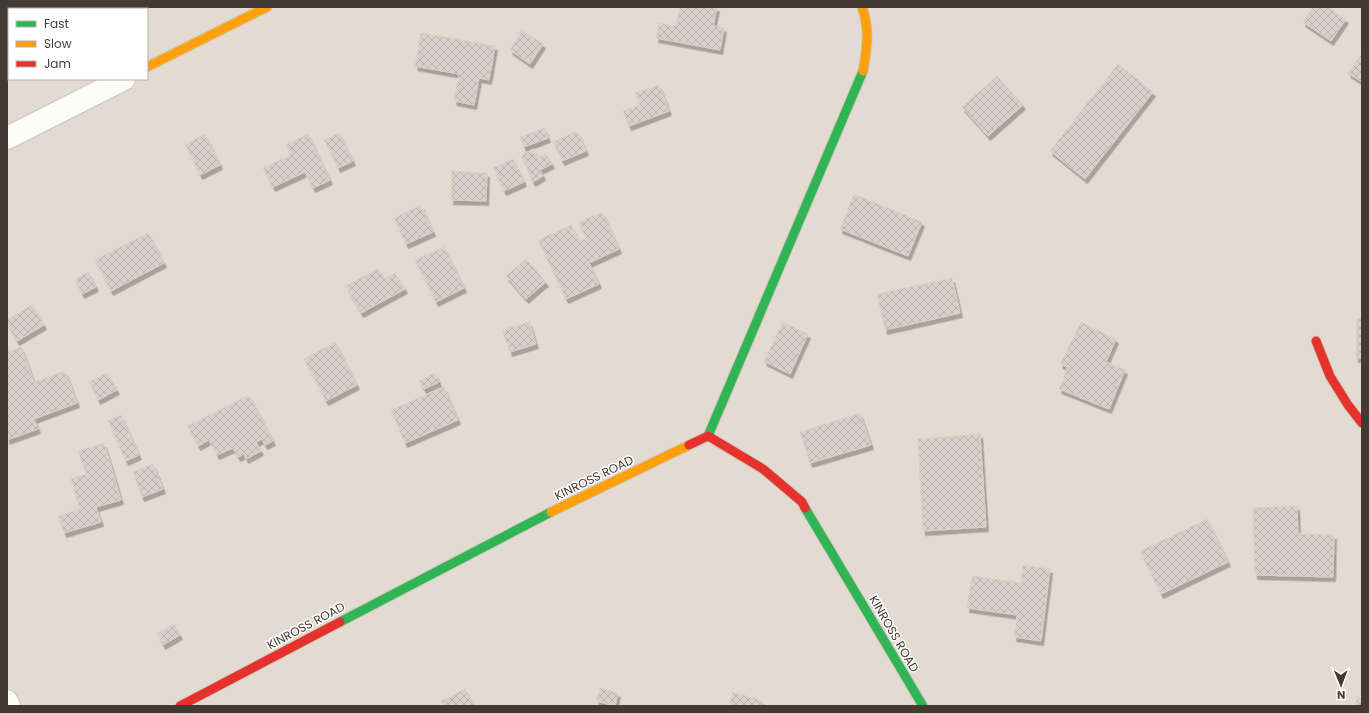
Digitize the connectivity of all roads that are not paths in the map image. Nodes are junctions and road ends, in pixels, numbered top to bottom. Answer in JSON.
{"nodes":[{"id":1,"x":267,"y":7,"type":"edge"},
{"id":2,"x":862,"y":7,"type":"edge"},
{"id":3,"x":148,"y":66,"type":"edge"},
{"id":4,"x":122,"y":80,"type":"edge"},
{"id":5,"x":7,"y":138,"type":"edge"},
{"id":6,"x":1316,"y":341,"type":"dead end"},
{"id":7,"x":1362,"y":423,"type":"edge"},
{"id":8,"x":708,"y":436,"type":"junction"},
{"id":9,"x":7,"y":701,"type":"edge"},
{"id":10,"x":9,"y":706,"type":"edge"},
{"id":11,"x":180,"y":706,"type":"edge"},
{"id":12,"x":923,"y":706,"type":"edge"}],
"edges":[{"from":1,"to":3,"type":"street"},
{"from":2,"to":8,"type":"street"},
{"from":4,"to":5,"type":"street"},
{"from":6,"to":7,"type":"street"},
{"from":8,"to":11,"type":"street","name":"KINROSS ROAD"},
{"from":8,"to":12,"type":"street","name":"KINROSS ROAD"},
{"from":9,"to":10,"type":"street"}]}
